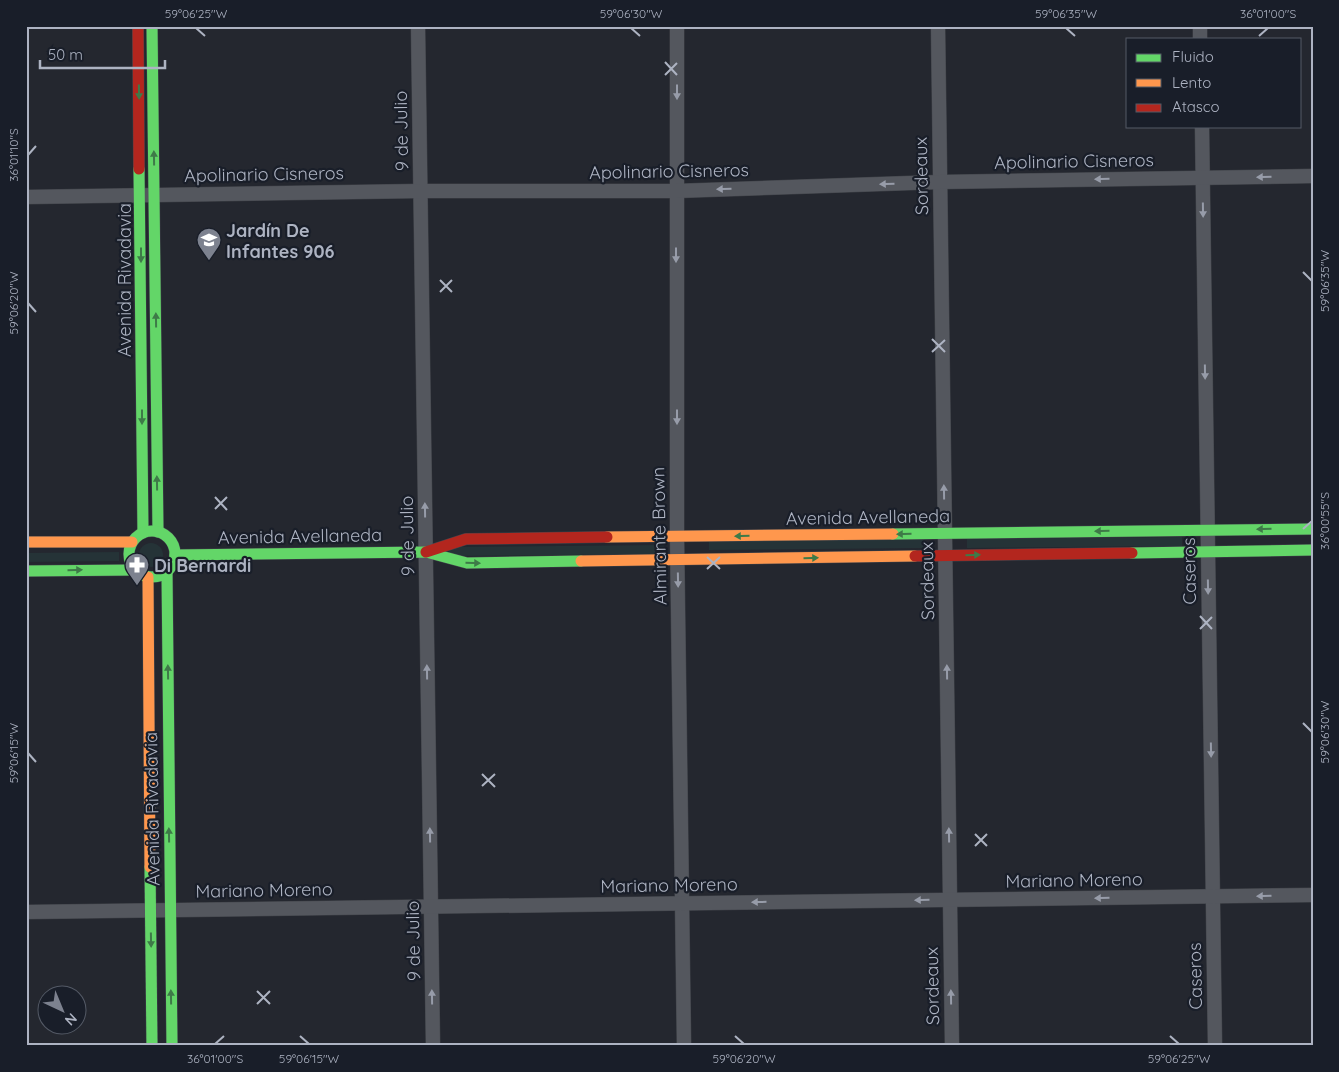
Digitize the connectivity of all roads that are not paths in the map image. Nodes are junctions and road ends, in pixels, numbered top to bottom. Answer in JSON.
{"nodes":[{"id":1,"x":138,"y":26,"type":"edge"},
{"id":2,"x":152,"y":26,"type":"edge"},
{"id":3,"x":418,"y":26,"type":"edge"},
{"id":4,"x":677,"y":26,"type":"edge"},
{"id":5,"x":938,"y":26,"type":"edge"},
{"id":6,"x":1202,"y":128,"type":"edge"},
{"id":7,"x":1313,"y":176,"type":"edge"},
{"id":8,"x":1202,"y":178,"type":"junction"},
{"id":9,"x":940,"y":182,"type":"junction"},
{"id":10,"x":420,"y":191,"type":"junction"},
{"id":11,"x":676,"y":191,"type":"junction"},
{"id":12,"x":147,"y":194,"type":"junction"},
{"id":13,"x":26,"y":197,"type":"edge"},
{"id":14,"x":1313,"y":529,"type":"edge"},
{"id":15,"x":1208,"y":530,"type":"junction"},
{"id":16,"x":158,"y":532,"type":"junction"},
{"id":17,"x":143,"y":533,"type":"junction"},
{"id":18,"x":945,"y":533,"type":"junction"},
{"id":19,"x":677,"y":536,"type":"junction"},
{"id":20,"x":26,"y":542,"type":"edge"},
{"id":21,"x":132,"y":542,"type":"junction"},
{"id":22,"x":1313,"y":550,"type":"edge"},
{"id":23,"x":426,"y":552,"type":"junction"},
{"id":24,"x":1208,"y":552,"type":"junction"},
{"id":25,"x":175,"y":555,"type":"junction"},
{"id":26,"x":945,"y":556,"type":"junction"},
{"id":27,"x":678,"y":560,"type":"junction"},
{"id":28,"x":135,"y":570,"type":"junction"},
{"id":29,"x":26,"y":571,"type":"edge"},
{"id":30,"x":167,"y":572,"type":"junction"},
{"id":31,"x":148,"y":577,"type":"junction"},
{"id":32,"x":1313,"y":895,"type":"edge"},
{"id":33,"x":1213,"y":897,"type":"junction"},
{"id":34,"x":950,"y":900,"type":"junction"},
{"id":35,"x":682,"y":903,"type":"junction"},
{"id":36,"x":431,"y":907,"type":"junction"},
{"id":37,"x":150,"y":910,"type":"junction"},
{"id":38,"x":170,"y":910,"type":"junction"},
{"id":39,"x":26,"y":912,"type":"edge"},
{"id":40,"x":152,"y":1046,"type":"edge"},
{"id":41,"x":172,"y":1046,"type":"edge"},
{"id":42,"x":433,"y":1046,"type":"edge"},
{"id":43,"x":684,"y":1046,"type":"edge"},
{"id":44,"x":952,"y":1046,"type":"edge"},
{"id":45,"x":1215,"y":1046,"type":"edge"}],
"edges":[{"from":1,"to":12,"type":"main road","name":"Avenida Rivadavia","one_way":true},
{"from":12,"to":2,"type":"main road","name":"Avenida Rivadavia","one_way":true},
{"from":3,"to":10,"type":"street","name":"9 de Julio"},
{"from":4,"to":11,"type":"street","name":"Almirante Brown","one_way":true},
{"from":5,"to":9,"type":"street","name":"Sordeaux"},
{"from":6,"to":8,"type":"street","name":"Caseros"},
{"from":7,"to":8,"type":"street","name":"Apolinario Cisneros","one_way":true},
{"from":8,"to":9,"type":"street","name":"Apolinario Cisneros","one_way":true},
{"from":8,"to":15,"type":"street","name":"Caseros","one_way":true},
{"from":9,"to":11,"type":"street","name":"Apolinario Cisneros","one_way":true},
{"from":18,"to":9,"type":"street","name":"Sordeaux","one_way":true},
{"from":10,"to":11,"type":"street","name":"Apolinario Cisneros"},
{"from":10,"to":12,"type":"street","name":"Apolinario Cisneros"},
{"from":23,"to":10,"type":"street","name":"9 de Julio","one_way":true},
{"from":11,"to":19,"type":"street","name":"Almirante Brown","one_way":true},
{"from":12,"to":13,"type":"street","name":"Apolinario Cisneros"},
{"from":16,"to":12,"type":"main road","name":"Avenida Rivadavia","one_way":true},
{"from":12,"to":17,"type":"main road","name":"Avenida Rivadavia","one_way":true},
{"from":14,"to":15,"type":"main road","name":"Avenida Avellaneda","one_way":true},
{"from":15,"to":18,"type":"main road","name":"Avenida Avellaneda","one_way":true},
{"from":15,"to":24,"type":"street","name":"Caseros"},
{"from":16,"to":17,"type":"main road"},
{"from":16,"to":25,"type":"main road"},
{"from":17,"to":21,"type":"main road"},
{"from":18,"to":19,"type":"main road","name":"Avenida Avellaneda","one_way":true},
{"from":18,"to":26,"type":"street","name":"Sordeaux"},
{"from":19,"to":23,"type":"main road","name":"Avenida Avellaneda"},
{"from":19,"to":27,"type":"street","name":"Almirante Brown"},
{"from":20,"to":21,"type":"main road"},
{"from":21,"to":28,"type":"main road"},
{"from":22,"to":24,"type":"main road","name":"Avenida Avellaneda"},
{"from":23,"to":25,"type":"main road","name":"Avenida Avellaneda"},
{"from":23,"to":27,"type":"main road","name":"Avenida Avellaneda","one_way":true},
{"from":36,"to":23,"type":"street","name":"9 de Julio","one_way":true},
{"from":26,"to":24,"type":"main road","name":"Avenida Avellaneda","one_way":true},
{"from":24,"to":33,"type":"street","name":"Caseros","one_way":true},
{"from":25,"to":30,"type":"main road"},
{"from":27,"to":26,"type":"main road","name":"Avenida Avellaneda","one_way":true},
{"from":34,"to":26,"type":"street","name":"Sordeaux","one_way":true},
{"from":27,"to":35,"type":"street","name":"Almirante Brown","one_way":true},
{"from":29,"to":28,"type":"main road","one_way":true},
{"from":28,"to":31,"type":"main road"},
{"from":30,"to":31,"type":"main road"},
{"from":38,"to":30,"type":"main road","name":"Avenida Rivadavia","one_way":true},
{"from":31,"to":37,"type":"main road","name":"Avenida Rivadavia"},
{"from":32,"to":33,"type":"street","name":"Mariano Moreno","one_way":true},
{"from":33,"to":34,"type":"street","name":"Mariano Moreno","one_way":true},
{"from":33,"to":45,"type":"street","name":"Caseros"},
{"from":34,"to":35,"type":"street","name":"Mariano Moreno","one_way":true},
{"from":44,"to":34,"type":"street","name":"Sordeaux","one_way":true},
{"from":35,"to":36,"type":"street","name":"Mariano Moreno"},
{"from":35,"to":43,"type":"street","name":"Almirante Brown"},
{"from":36,"to":38,"type":"street","name":"Mariano Moreno"},
{"from":42,"to":36,"type":"street","name":"9 de Julio","one_way":true},
{"from":37,"to":38,"type":"street","name":"Mariano Moreno"},
{"from":37,"to":39,"type":"street","name":"Mariano Moreno"},
{"from":37,"to":40,"type":"main road","name":"Avenida Rivadavia","one_way":true},
{"from":41,"to":38,"type":"main road","name":"Avenida Rivadavia","one_way":true}]}
